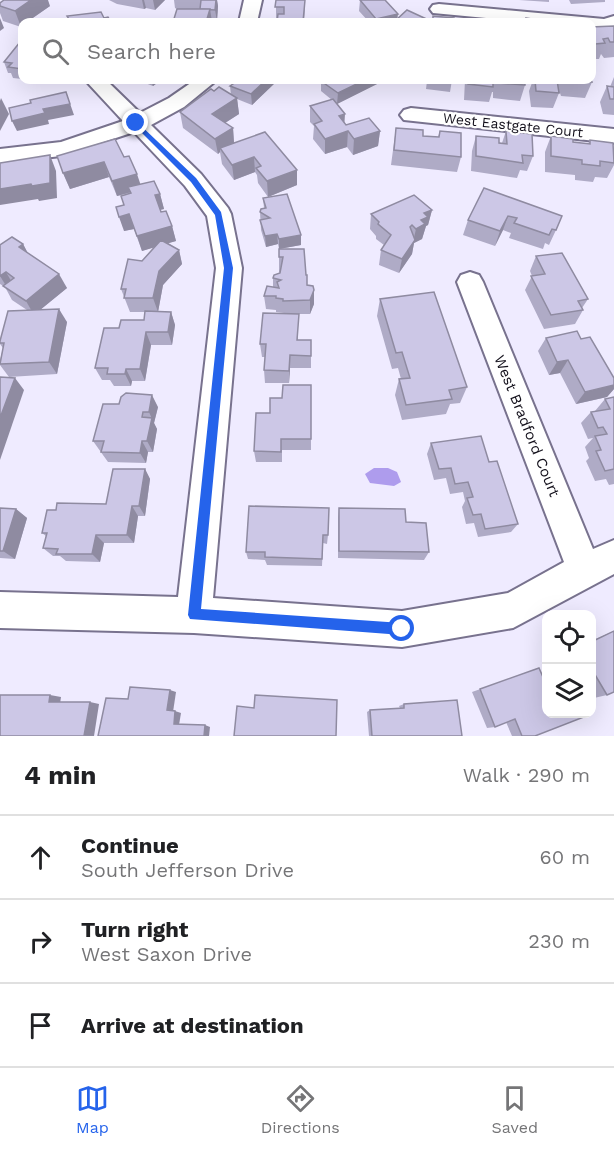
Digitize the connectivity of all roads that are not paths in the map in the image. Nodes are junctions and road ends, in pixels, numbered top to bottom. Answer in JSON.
{"nodes":[{"id":1,"x":253,"y":0,"type":"edge"},
{"id":2,"x":439,"y":9,"type":"dead end"},
{"id":3,"x":249,"y":18,"type":"edge"},
{"id":4,"x":539,"y":18,"type":"edge"},
{"id":5,"x":614,"y":22,"type":"edge"},
{"id":6,"x":596,"y":23,"type":"edge"},
{"id":7,"x":99,"y":84,"type":"edge"},
{"id":8,"x":202,"y":84,"type":"edge"},
{"id":9,"x":411,"y":115,"type":"dead end"},
{"id":10,"x":136,"y":123,"type":"junction"},
{"id":11,"x":614,"y":136,"type":"edge"},
{"id":12,"x":0,"y":156,"type":"edge"},
{"id":13,"x":470,"y":282,"type":"dead end"},
{"id":14,"x":599,"y":564,"type":"edge"},
{"id":15,"x":0,"y":610,"type":"edge"},
{"id":16,"x":194,"y":615,"type":"junction"}],
"edges":[{"from":1,"to":3,"type":"street"},
{"from":2,"to":4,"type":"street"},
{"from":5,"to":6,"type":"street"},
{"from":7,"to":10,"type":"street"},
{"from":8,"to":10,"type":"street"},
{"from":9,"to":11,"type":"street","name":"West Eastgate Court"},
{"from":10,"to":12,"type":"street"},
{"from":10,"to":16,"type":"street"},
{"from":13,"to":14,"type":"street","name":"West Bradford Court"},
{"from":14,"to":16,"type":"street"},
{"from":15,"to":16,"type":"street"}]}
